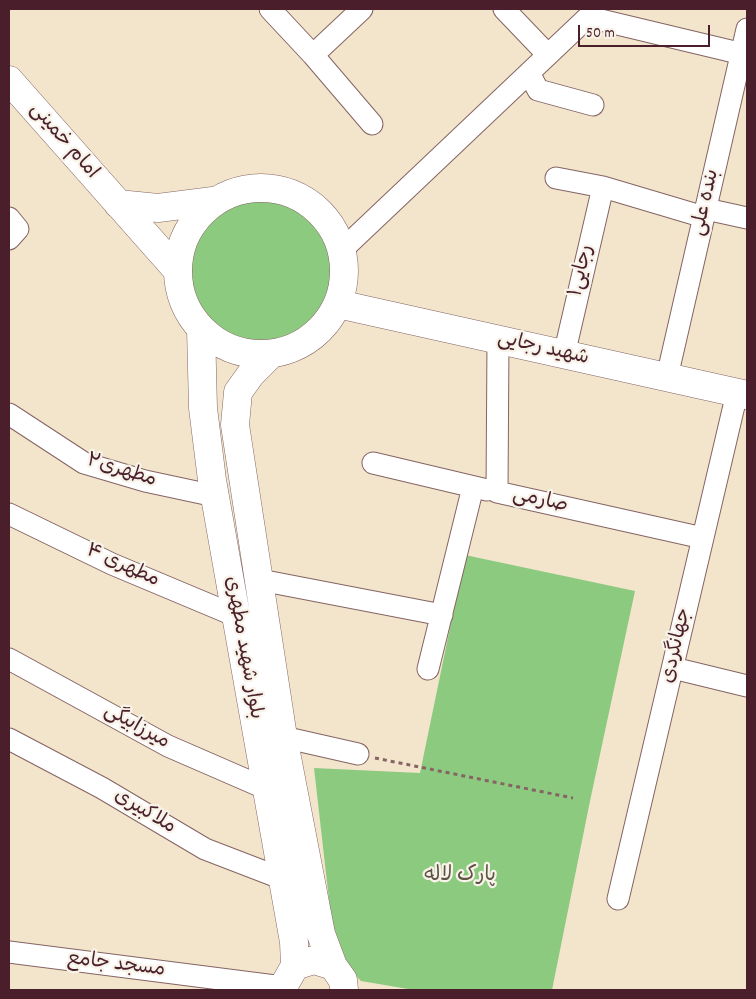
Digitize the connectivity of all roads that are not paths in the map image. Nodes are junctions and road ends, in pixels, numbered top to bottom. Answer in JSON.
{"nodes":[{"id":1,"x":270,"y":9,"type":"edge"},
{"id":2,"x":362,"y":9,"type":"edge"},
{"id":3,"x":504,"y":9,"type":"edge"},
{"id":4,"x":747,"y":29,"type":"edge"},
{"id":5,"x":744,"y":54,"type":"edge"},
{"id":6,"x":313,"y":55,"type":"junction"},
{"id":7,"x":548,"y":56,"type":"junction"},
{"id":8,"x":529,"y":73,"type":"junction"},
{"id":9,"x":9,"y":80,"type":"edge"},
{"id":10,"x":593,"y":105,"type":"dead end"},
{"id":11,"x":372,"y":124,"type":"dead end"},
{"id":12,"x":556,"y":178,"type":"dead end"},
{"id":13,"x":603,"y":186,"type":"junction"},
{"id":14,"x":213,"y":201,"type":"junction"},
{"id":15,"x":118,"y":204,"type":"junction"},
{"id":16,"x":705,"y":213,"type":"junction"},
{"id":17,"x":9,"y":218,"type":"edge"},
{"id":18,"x":747,"y":218,"type":"edge"},
{"id":19,"x":9,"y":239,"type":"edge"},
{"id":20,"x":342,"y":250,"type":"junction"},
{"id":21,"x":177,"y":270,"type":"junction"},
{"id":22,"x":338,"y":304,"type":"junction"},
{"id":23,"x":201,"y":329,"type":"junction"},
{"id":24,"x":498,"y":340,"type":"junction"},
{"id":25,"x":272,"y":354,"type":"junction"},
{"id":26,"x":564,"y":355,"type":"junction"},
{"id":27,"x":667,"y":377,"type":"junction"},
{"id":28,"x":742,"y":394,"type":"edge"},
{"id":29,"x":9,"y":414,"type":"edge"},
{"id":30,"x":373,"y":463,"type":"dead end"},
{"id":31,"x":473,"y":486,"type":"junction"},
{"id":32,"x":497,"y":492,"type":"junction"},
{"id":33,"x":216,"y":496,"type":"junction"},
{"id":34,"x":9,"y":514,"type":"edge"},
{"id":35,"x":703,"y":538,"type":"junction"},
{"id":36,"x":260,"y":580,"type":"junction"},
{"id":37,"x":442,"y":615,"type":"junction"},
{"id":38,"x":236,"y":616,"type":"junction"},
{"id":39,"x":9,"y":659,"type":"edge"},
{"id":40,"x":673,"y":668,"type":"junction"},
{"id":41,"x":428,"y":669,"type":"dead end"},
{"id":42,"x":747,"y":686,"type":"edge"},
{"id":43,"x":284,"y":737,"type":"junction"},
{"id":44,"x":9,"y":739,"type":"edge"},
{"id":45,"x":358,"y":754,"type":"road end"},
{"id":46,"x":267,"y":789,"type":"junction"},
{"id":47,"x":282,"y":879,"type":"junction"},
{"id":48,"x":618,"y":899,"type":"dead end"},
{"id":49,"x":321,"y":934,"type":"junction"},
{"id":50,"x":9,"y":952,"type":"edge"},
{"id":51,"x":289,"y":971,"type":"edge"},
{"id":52,"x":338,"y":978,"type":"edge"}],
"edges":[{"from":1,"to":6,"type":"street"},
{"from":2,"to":6,"type":"street"},
{"from":3,"to":7,"type":"street"},
{"from":4,"to":5,"type":"street","name":"بنده علی"},
{"from":5,"to":7,"type":"street"},
{"from":5,"to":16,"type":"street","name":"بنده علی"},
{"from":6,"to":11,"type":"street"},
{"from":7,"to":8,"type":"street"},
{"from":8,"to":10,"type":"street"},
{"from":8,"to":20,"type":"street"},
{"from":9,"to":15,"type":"main road","name":"امام خمینی"},
{"from":12,"to":13,"type":"street"},
{"from":13,"to":16,"type":"street"},
{"from":13,"to":26,"type":"street","name":"رجایی۱"},
{"from":14,"to":15,"type":"main road"},
{"from":14,"to":20,"type":"main road"},
{"from":14,"to":21,"type":"main road"},
{"from":15,"to":21,"type":"main road","name":"امام خمینی"},
{"from":16,"to":18,"type":"street"},
{"from":16,"to":27,"type":"street","name":"بنده علی"},
{"from":17,"to":19,"type":"street"},
{"from":20,"to":22,"type":"main road"},
{"from":21,"to":23,"type":"main road"},
{"from":22,"to":24,"type":"main road","name":"شهید رجایی"},
{"from":22,"to":25,"type":"main road"},
{"from":23,"to":25,"type":"main road"},
{"from":23,"to":33,"type":"main road","name":"بلوار شهید مطهری"},
{"from":24,"to":26,"type":"main road","name":"شهید رجایی"},
{"from":24,"to":32,"type":"street","name":"صارمی"},
{"from":25,"to":36,"type":"main road","name":"بلوار شهید مطهری"},
{"from":26,"to":27,"type":"main road","name":"شهید رجایی"},
{"from":27,"to":28,"type":"main road","name":"شهید رجایی"},
{"from":28,"to":35,"type":"street","name":"جهانگردی"},
{"from":29,"to":33,"type":"street","name":"مطهری۲"},
{"from":30,"to":31,"type":"street"},
{"from":31,"to":32,"type":"street"},
{"from":31,"to":37,"type":"street"},
{"from":32,"to":35,"type":"street","name":"صارمی"},
{"from":33,"to":38,"type":"main road","name":"بلوار شهید مطهری"},
{"from":34,"to":38,"type":"street","name":"مطهری ۴"},
{"from":35,"to":40,"type":"street","name":"جهانگردی"},
{"from":36,"to":37,"type":"street"},
{"from":36,"to":43,"type":"main road","name":"بلوار شهید مطهری"},
{"from":37,"to":41,"type":"street"},
{"from":38,"to":46,"type":"main road","name":"بلوار شهید مطهری"},
{"from":39,"to":46,"type":"street","name":"میرزابیگی"},
{"from":40,"to":42,"type":"street"},
{"from":40,"to":48,"type":"street","name":"جهانگردی"},
{"from":43,"to":45,"type":"street"},
{"from":43,"to":49,"type":"main road","name":"بلوار شهید مطهری"},
{"from":44,"to":47,"type":"street","name":"ملاکبیری"},
{"from":46,"to":47,"type":"main road","name":"بلوار شهید مطهری"},
{"from":47,"to":51,"type":"main road","name":"بلوار شهید مطهری"},
{"from":49,"to":51,"type":"main road"},
{"from":49,"to":52,"type":"main road","name":"بلوار شهید مطهری"},
{"from":50,"to":51,"type":"street","name":"مسجد جامع"},
{"from":51,"to":52,"type":"main road"}]}
